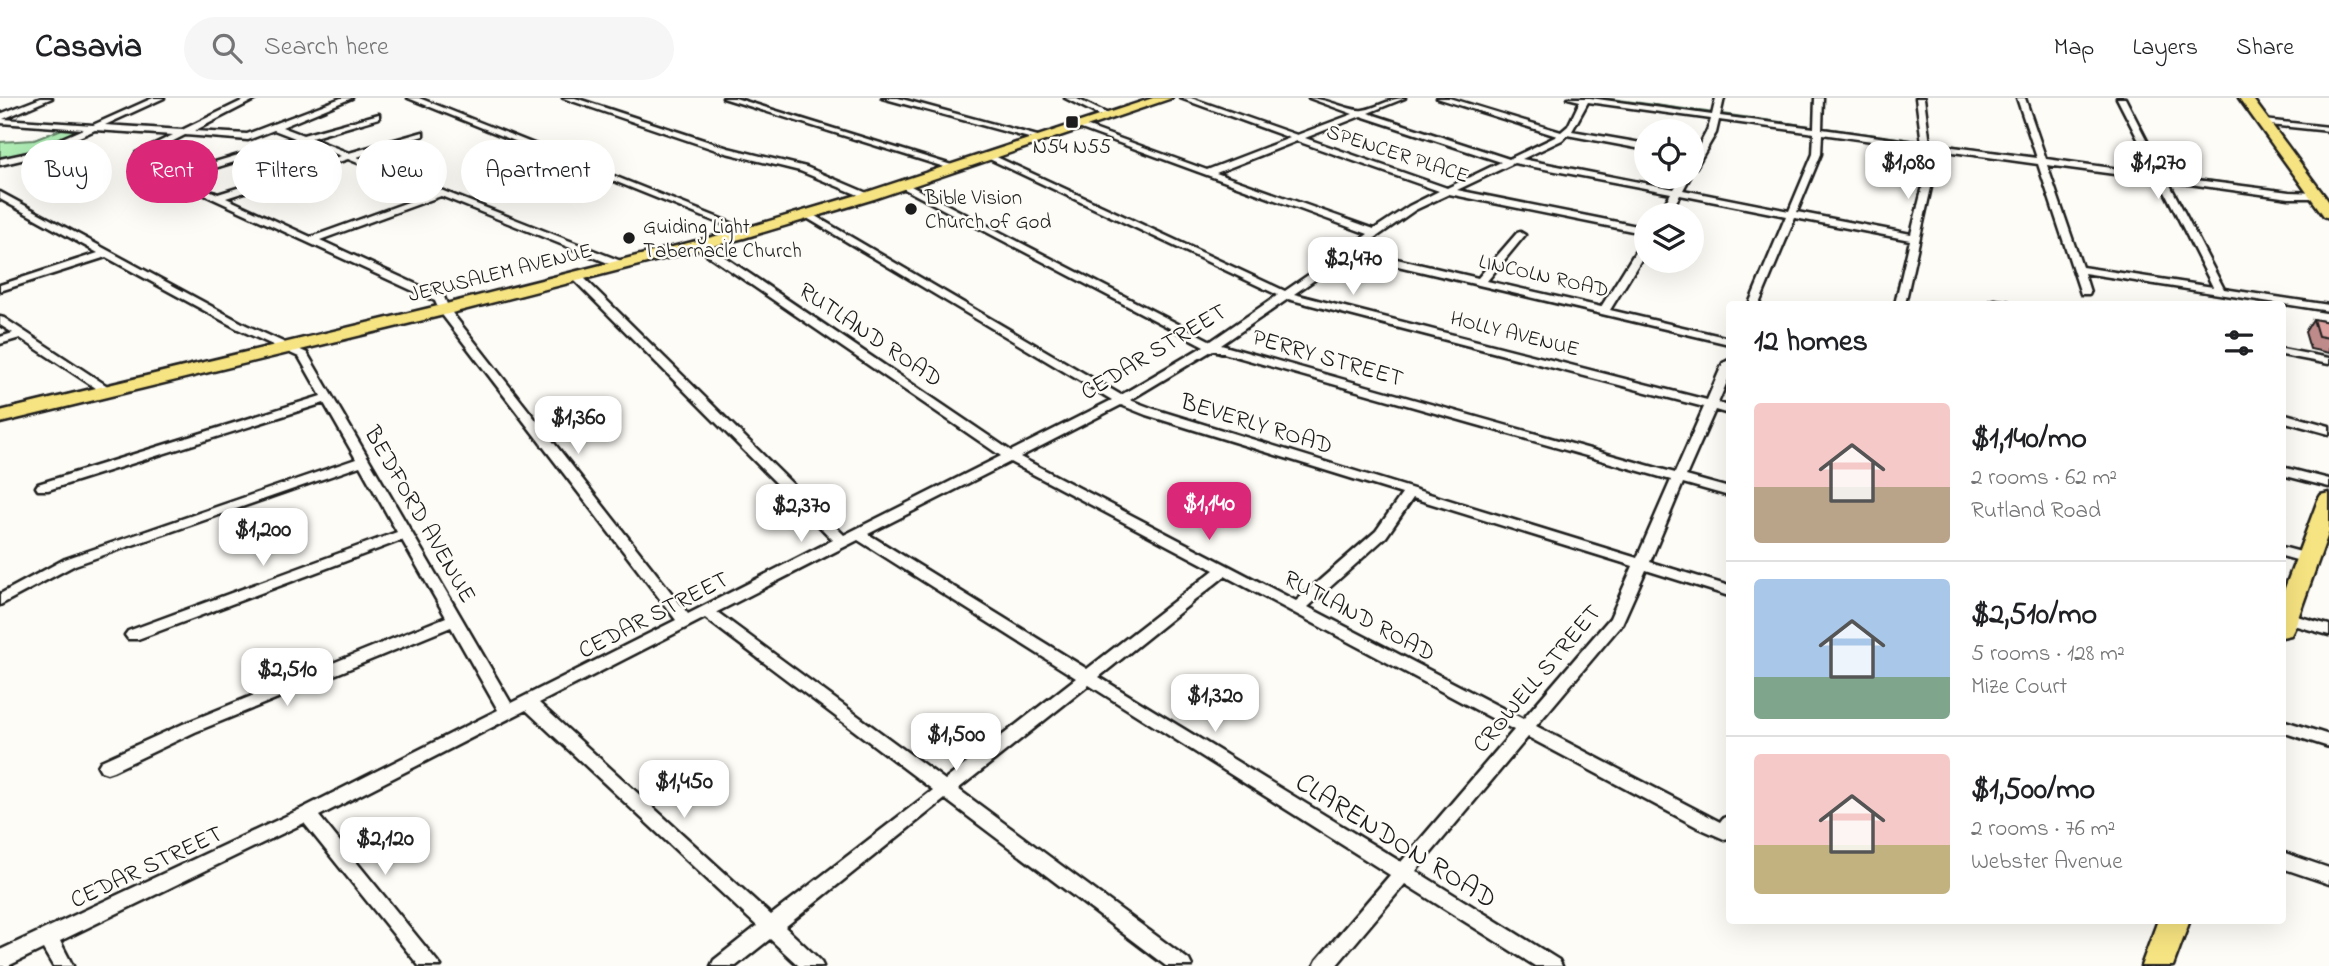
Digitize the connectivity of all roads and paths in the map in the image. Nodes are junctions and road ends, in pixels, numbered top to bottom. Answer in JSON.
{"nodes":[{"id":1,"x":48,"y":98,"type":"edge"},
{"id":2,"x":160,"y":98,"type":"edge"},
{"id":3,"x":254,"y":98,"type":"edge"},
{"id":4,"x":348,"y":98,"type":"edge"},
{"id":5,"x":412,"y":98,"type":"edge"},
{"id":6,"x":567,"y":98,"type":"edge"},
{"id":7,"x":727,"y":98,"type":"edge"},
{"id":8,"x":887,"y":98,"type":"edge"},
{"id":9,"x":903,"y":98,"type":"edge"},
{"id":10,"x":1069,"y":98,"type":"edge"},
{"id":11,"x":1166,"y":98,"type":"edge"},
{"id":12,"x":1184,"y":98,"type":"edge"},
{"id":13,"x":1313,"y":98,"type":"edge"},
{"id":14,"x":1401,"y":98,"type":"edge"},
{"id":15,"x":1441,"y":98,"type":"edge"},
{"id":16,"x":1604,"y":98,"type":"edge"},
{"id":17,"x":1720,"y":98,"type":"edge"},
{"id":18,"x":1819,"y":98,"type":"edge"},
{"id":19,"x":1920,"y":98,"type":"edge"},
{"id":20,"x":2021,"y":98,"type":"edge"},
{"id":21,"x":2121,"y":98,"type":"edge"},
{"id":22,"x":2245,"y":98,"type":"edge"},
{"id":23,"x":1581,"y":99,"type":"edge"},
{"id":24,"x":1361,"y":114,"type":"junction"},
{"id":25,"x":376,"y":116,"type":"dead end"},
{"id":26,"x":1108,"y":116,"type":"junction"},
{"id":27,"x":1716,"y":116,"type":"junction"},
{"id":28,"x":962,"y":117,"type":"junction"},
{"id":29,"x":0,"y":119,"type":"edge"},
{"id":30,"x":2263,"y":122,"type":"junction"},
{"id":31,"x":1077,"y":126,"type":"junction"},
{"id":32,"x":93,"y":127,"type":"junction"},
{"id":33,"x":275,"y":127,"type":"junction"},
{"id":34,"x":1817,"y":129,"type":"junction"},
{"id":35,"x":2329,"y":129,"type":"edge"},
{"id":36,"x":181,"y":133,"type":"junction"},
{"id":37,"x":1564,"y":133,"type":"junction"},
{"id":38,"x":419,"y":134,"type":"dead end"},
{"id":39,"x":303,"y":138,"type":"junction"},
{"id":40,"x":1040,"y":138,"type":"junction"},
{"id":41,"x":1297,"y":138,"type":"junction"},
{"id":42,"x":168,"y":140,"type":"edge"},
{"id":43,"x":1704,"y":144,"type":"edge"},
{"id":44,"x":1926,"y":144,"type":"junction"},
{"id":45,"x":1634,"y":145,"type":"edge"},
{"id":46,"x":348,"y":156,"type":"junction"},
{"id":47,"x":987,"y":156,"type":"junction"},
{"id":48,"x":356,"y":159,"type":"edge"},
{"id":49,"x":2041,"y":159,"type":"junction"},
{"id":50,"x":5,"y":161,"type":"edge"},
{"id":51,"x":1511,"y":161,"type":"junction"},
{"id":52,"x":218,"y":164,"type":"edge"},
{"id":53,"x":954,"y":167,"type":"junction"},
{"id":54,"x":1207,"y":173,"type":"junction"},
{"id":55,"x":2161,"y":175,"type":"junction"},
{"id":56,"x":902,"y":184,"type":"junction"},
{"id":57,"x":1679,"y":189,"type":"edge"},
{"id":58,"x":1447,"y":191,"type":"junction"},
{"id":59,"x":1677,"y":192,"type":"junction"},
{"id":60,"x":0,"y":195,"type":"edge"},
{"id":61,"x":447,"y":195,"type":"edge"},
{"id":62,"x":2323,"y":195,"type":"edge"},
{"id":63,"x":869,"y":196,"type":"junction"},
{"id":64,"x":219,"y":197,"type":"joint"},
{"id":65,"x":414,"y":203,"type":"edge"},
{"id":66,"x":1670,"y":203,"type":"edge"},
{"id":67,"x":2329,"y":213,"type":"edge"},
{"id":68,"x":1792,"y":214,"type":"junction"},
{"id":69,"x":807,"y":215,"type":"junction"},
{"id":70,"x":1634,"y":228,"type":"edge"},
{"id":71,"x":749,"y":232,"type":"junction"},
{"id":72,"x":1375,"y":233,"type":"junction"},
{"id":73,"x":1520,"y":235,"type":"dead end"},
{"id":74,"x":1915,"y":239,"type":"junction"},
{"id":75,"x":312,"y":240,"type":"junction"},
{"id":76,"x":700,"y":245,"type":"junction"},
{"id":77,"x":1349,"y":251,"type":"junction"},
{"id":78,"x":107,"y":253,"type":"junction"},
{"id":79,"x":1634,"y":262,"type":"edge"},
{"id":80,"x":622,"y":265,"type":"junction"},
{"id":81,"x":2077,"y":269,"type":"junction"},
{"id":82,"x":576,"y":276,"type":"junction"},
{"id":83,"x":1480,"y":282,"type":"junction"},
{"id":84,"x":0,"y":288,"type":"edge"},
{"id":85,"x":2220,"y":290,"type":"junction"},
{"id":86,"x":2085,"y":292,"type":"dead end"},
{"id":87,"x":1286,"y":295,"type":"junction"},
{"id":88,"x":1755,"y":301,"type":"edge"},
{"id":89,"x":1901,"y":301,"type":"edge"},
{"id":90,"x":2329,"y":308,"type":"edge"},
{"id":91,"x":444,"y":310,"type":"junction"},
{"id":92,"x":1604,"y":311,"type":"junction"},
{"id":93,"x":0,"y":320,"type":"edge"},
{"id":94,"x":21,"y":334,"type":"junction"},
{"id":95,"x":1726,"y":340,"type":"edge"},
{"id":96,"x":0,"y":341,"type":"edge"},
{"id":97,"x":1212,"y":346,"type":"junction"},
{"id":98,"x":285,"y":349,"type":"junction"},
{"id":99,"x":2286,"y":353,"type":"edge"},
{"id":100,"x":2329,"y":361,"type":"edge"},
{"id":101,"x":1726,"y":370,"type":"edge"},
{"id":102,"x":109,"y":391,"type":"junction"},
{"id":103,"x":327,"y":398,"type":"junction"},
{"id":104,"x":1121,"y":400,"type":"junction"},
{"id":105,"x":1711,"y":405,"type":"junction"},
{"id":106,"x":1726,"y":409,"type":"edge"},
{"id":107,"x":0,"y":417,"type":"edge"},
{"id":108,"x":2286,"y":418,"type":"edge"},
{"id":109,"x":2329,"y":430,"type":"edge"},
{"id":110,"x":1011,"y":457,"type":"junction"},
{"id":111,"x":363,"y":461,"type":"junction"},
{"id":112,"x":2286,"y":472,"type":"edge"},
{"id":113,"x":1680,"y":478,"type":"junction"},
{"id":114,"x":2329,"y":483,"type":"edge"},
{"id":115,"x":43,"y":487,"type":"dead end"},
{"id":116,"x":1726,"y":491,"type":"edge"},
{"id":117,"x":1410,"y":492,"type":"junction"},
{"id":118,"x":2329,"y":500,"type":"edge"},
{"id":119,"x":2325,"y":526,"type":"edge"},
{"id":120,"x":404,"y":534,"type":"junction"},
{"id":121,"x":851,"y":538,"type":"junction"},
{"id":122,"x":2286,"y":552,"type":"edge"},
{"id":123,"x":2307,"y":558,"type":"junction"},
{"id":124,"x":1642,"y":564,"type":"junction"},
{"id":125,"x":1224,"y":570,"type":"junction"},
{"id":126,"x":1726,"y":590,"type":"edge"},
{"id":127,"x":0,"y":600,"type":"edge"},
{"id":128,"x":1297,"y":608,"type":"junction"},
{"id":129,"x":706,"y":611,"type":"junction"},
{"id":130,"x":2286,"y":618,"type":"edge"},
{"id":131,"x":453,"y":620,"type":"junction"},
{"id":132,"x":686,"y":622,"type":"junction"},
{"id":133,"x":2286,"y":624,"type":"edge"},
{"id":134,"x":2329,"y":631,"type":"edge"},
{"id":135,"x":133,"y":635,"type":"dead end"},
{"id":136,"x":1088,"y":677,"type":"junction"},
{"id":137,"x":529,"y":703,"type":"junction"},
{"id":138,"x":508,"y":713,"type":"junction"},
{"id":139,"x":2286,"y":727,"type":"edge"},
{"id":140,"x":1525,"y":728,"type":"junction"},
{"id":141,"x":2329,"y":741,"type":"edge"},
{"id":142,"x":107,"y":766,"type":"dead end"},
{"id":143,"x":945,"y":790,"type":"junction"},
{"id":144,"x":307,"y":814,"type":"junction"},
{"id":145,"x":1726,"y":828,"type":"edge"},
{"id":146,"x":2286,"y":861,"type":"edge"},
{"id":147,"x":1402,"y":873,"type":"junction"},
{"id":148,"x":2329,"y":876,"type":"edge"},
{"id":149,"x":2173,"y":924,"type":"edge"},
{"id":150,"x":771,"y":927,"type":"junction"},
{"id":151,"x":48,"y":938,"type":"junction"},
{"id":152,"x":0,"y":960,"type":"edge"},
{"id":153,"x":63,"y":966,"type":"edge"},
{"id":154,"x":431,"y":966,"type":"edge"},
{"id":155,"x":721,"y":966,"type":"edge"},
{"id":156,"x":813,"y":966,"type":"edge"},
{"id":157,"x":1182,"y":966,"type":"edge"},
{"id":158,"x":1324,"y":966,"type":"edge"},
{"id":159,"x":1552,"y":966,"type":"edge"},
{"id":160,"x":2157,"y":966,"type":"edge"}],
"edges":[{"from":1,"to":29,"type":"street"},
{"from":2,"to":32,"type":"street"},
{"from":3,"to":36,"type":"street"},
{"from":4,"to":33,"type":"street"},
{"from":5,"to":71,"type":"street"},
{"from":6,"to":63,"type":"street"},
{"from":7,"to":53,"type":"street"},
{"from":8,"to":28,"type":"street"},
{"from":9,"to":28,"type":"street"},
{"from":10,"to":26,"type":"street"},
{"from":11,"to":26,"type":"main road","name":"JERUSALEM AVENUE"},
{"from":12,"to":41,"type":"street","name":"SPENCER PLACE"},
{"from":13,"to":24,"type":"street"},
{"from":14,"to":24,"type":"street"},
{"from":15,"to":37,"type":"street"},
{"from":16,"to":27,"type":"street"},
{"from":17,"to":27,"type":"street"},
{"from":18,"to":34,"type":"street"},
{"from":19,"to":44,"type":"street"},
{"from":20,"to":49,"type":"street"},
{"from":21,"to":55,"type":"street"},
{"from":22,"to":30,"type":"main road"},
{"from":23,"to":27,"type":"street"},
{"from":23,"to":37,"type":"street"},
{"from":24,"to":41,"type":"street"},
{"from":24,"to":51,"type":"street"},
{"from":25,"to":39,"type":"street"},
{"from":26,"to":31,"type":"main road","name":"JERUSALEM AVENUE"},
{"from":27,"to":34,"type":"street"},
{"from":27,"to":43,"type":"street"},
{"from":28,"to":40,"type":"street"},
{"from":29,"to":32,"type":"street"},
{"from":30,"to":35,"type":"street"},
{"from":30,"to":62,"type":"main road"},
{"from":31,"to":40,"type":"main road","name":"JERUSALEM AVENUE"},
{"from":31,"to":54,"type":"street"},
{"from":32,"to":36,"type":"street"},
{"from":32,"to":50,"type":"street"},
{"from":33,"to":36,"type":"street"},
{"from":33,"to":39,"type":"street"},
{"from":34,"to":44,"type":"street"},
{"from":34,"to":68,"type":"street"},
{"from":36,"to":42,"type":"street"},
{"from":37,"to":45,"type":"street"},
{"from":37,"to":51,"type":"street","name":"CEDAR STREET"},
{"from":38,"to":46,"type":"street"},
{"from":39,"to":46,"type":"street"},
{"from":39,"to":52,"type":"street"},
{"from":40,"to":47,"type":"main road","name":"JERUSALEM AVENUE"},
{"from":41,"to":54,"type":"street"},
{"from":41,"to":58,"type":"street","name":"SPENCER PLACE"},
{"from":44,"to":49,"type":"street"},
{"from":44,"to":74,"type":"street"},
{"from":46,"to":48,"type":"street"},
{"from":46,"to":64,"type":"street"},
{"from":47,"to":53,"type":"main road","name":"JERUSALEM AVENUE"},
{"from":47,"to":87,"type":"street","name":"HOLLY AVENUE"},
{"from":49,"to":55,"type":"street"},
{"from":49,"to":81,"type":"street"},
{"from":51,"to":58,"type":"street","name":"CEDAR STREET"},
{"from":51,"to":59,"type":"street"},
{"from":53,"to":56,"type":"main road","name":"JERUSALEM AVENUE"},
{"from":54,"to":72,"type":"street"},
{"from":55,"to":62,"type":"street"},
{"from":55,"to":85,"type":"street"},
{"from":56,"to":63,"type":"main road","name":"JERUSALEM AVENUE"},
{"from":56,"to":97,"type":"street","name":"PERRY STREET"},
{"from":57,"to":59,"type":"street"},
{"from":58,"to":70,"type":"street","name":"SPENCER PLACE"},
{"from":58,"to":72,"type":"street","name":"CEDAR STREET"},
{"from":59,"to":66,"type":"street"},
{"from":59,"to":68,"type":"street"},
{"from":60,"to":78,"type":"street","name":"BEDFORD AVENUE"},
{"from":61,"to":80,"type":"street"},
{"from":62,"to":67,"type":"main road"},
{"from":63,"to":69,"type":"main road","name":"JERUSALEM AVENUE"},
{"from":64,"to":75,"type":"street"},
{"from":65,"to":75,"type":"street"},
{"from":68,"to":74,"type":"street"},
{"from":68,"to":88,"type":"street"},
{"from":69,"to":71,"type":"main road","name":"JERUSALEM AVENUE"},
{"from":69,"to":104,"type":"street","name":"BEVERLY ROAD"},
{"from":71,"to":76,"type":"main road","name":"JERUSALEM AVENUE"},
{"from":72,"to":77,"type":"street","name":"CEDAR STREET"},
{"from":73,"to":83,"type":"street"},
{"from":74,"to":89,"type":"street"},
{"from":75,"to":91,"type":"street"},
{"from":76,"to":80,"type":"main road","name":"JERUSALEM AVENUE"},
{"from":76,"to":110,"type":"street","name":"RUTLAND ROAD"},
{"from":77,"to":83,"type":"street","name":"LINCOLN ROAD"},
{"from":77,"to":87,"type":"street","name":"CEDAR STREET"},
{"from":78,"to":84,"type":"street"},
{"from":78,"to":98,"type":"street","name":"BEDFORD AVENUE"},
{"from":79,"to":92,"type":"street"},
{"from":80,"to":82,"type":"main road","name":"JERUSALEM AVENUE"},
{"from":81,"to":85,"type":"street"},
{"from":81,"to":86,"type":"street"},
{"from":82,"to":91,"type":"main road","name":"JERUSALEM AVENUE"},
{"from":82,"to":121,"type":"street","name":"CLARENDON ROAD"},
{"from":83,"to":92,"type":"street","name":"LINCOLN ROAD"},
{"from":85,"to":90,"type":"street"},
{"from":87,"to":97,"type":"street","name":"CEDAR STREET"},
{"from":87,"to":105,"type":"street","name":"HOLLY AVENUE"},
{"from":91,"to":98,"type":"main road","name":"JERUSALEM AVENUE"},
{"from":91,"to":132,"type":"street"},
{"from":92,"to":95,"type":"street","name":"LINCOLN ROAD"},
{"from":93,"to":94,"type":"street"},
{"from":94,"to":96,"type":"street"},
{"from":94,"to":102,"type":"street"},
{"from":97,"to":104,"type":"street","name":"CEDAR STREET"},
{"from":97,"to":113,"type":"street","name":"PERRY STREET"},
{"from":98,"to":102,"type":"main road","name":"JERUSALEM AVENUE"},
{"from":98,"to":103,"type":"street","name":"BEDFORD AVENUE"},
{"from":99,"to":100,"type":"street"},
{"from":101,"to":105,"type":"street","name":"CROWELL STREET"},
{"from":102,"to":107,"type":"main road","name":"JERUSALEM AVENUE"},
{"from":103,"to":111,"type":"street","name":"BEDFORD AVENUE"},
{"from":103,"to":115,"type":"street"},
{"from":104,"to":110,"type":"street","name":"CEDAR STREET"},
{"from":104,"to":117,"type":"street","name":"BEVERLY ROAD"},
{"from":105,"to":106,"type":"street","name":"HOLLY AVENUE"},
{"from":105,"to":113,"type":"street","name":"CROWELL STREET"},
{"from":108,"to":109,"type":"street"},
{"from":110,"to":121,"type":"street","name":"CEDAR STREET"},
{"from":110,"to":125,"type":"street","name":"RUTLAND ROAD"},
{"from":111,"to":120,"type":"street","name":"BEDFORD AVENUE"},
{"from":111,"to":127,"type":"street"},
{"from":112,"to":114,"type":"street"},
{"from":113,"to":116,"type":"street","name":"PERRY STREET"},
{"from":113,"to":124,"type":"street","name":"CROWELL STREET"},
{"from":117,"to":124,"type":"street","name":"BEVERLY ROAD"},
{"from":117,"to":128,"type":"street"},
{"from":118,"to":119,"type":"main road"},
{"from":119,"to":123,"type":"main road"},
{"from":120,"to":131,"type":"street","name":"BEDFORD AVENUE"},
{"from":120,"to":135,"type":"street"},
{"from":121,"to":129,"type":"street","name":"CEDAR STREET"},
{"from":121,"to":136,"type":"street","name":"CLARENDON ROAD"},
{"from":122,"to":123,"type":"street"},
{"from":123,"to":130,"type":"main road"},
{"from":124,"to":126,"type":"street","name":"BEVERLY ROAD"},
{"from":124,"to":140,"type":"street","name":"CROWELL STREET"},
{"from":125,"to":128,"type":"street","name":"RUTLAND ROAD"},
{"from":125,"to":136,"type":"street"},
{"from":128,"to":140,"type":"street","name":"RUTLAND ROAD"},
{"from":129,"to":132,"type":"street","name":"CEDAR STREET"},
{"from":129,"to":143,"type":"street"},
{"from":131,"to":138,"type":"street","name":"BEDFORD AVENUE"},
{"from":131,"to":142,"type":"street"},
{"from":132,"to":137,"type":"street","name":"CEDAR STREET"},
{"from":133,"to":134,"type":"street"},
{"from":136,"to":143,"type":"street"},
{"from":136,"to":147,"type":"street","name":"CLARENDON ROAD"},
{"from":137,"to":138,"type":"street","name":"CEDAR STREET"},
{"from":137,"to":150,"type":"street"},
{"from":138,"to":144,"type":"street","name":"CEDAR STREET"},
{"from":139,"to":141,"type":"street"},
{"from":140,"to":145,"type":"street","name":"RUTLAND ROAD"},
{"from":140,"to":147,"type":"street","name":"CROWELL STREET"},
{"from":143,"to":150,"type":"street"},
{"from":143,"to":157,"type":"street"},
{"from":144,"to":151,"type":"street","name":"CEDAR STREET"},
{"from":144,"to":154,"type":"street"},
{"from":146,"to":148,"type":"street"},
{"from":147,"to":158,"type":"street","name":"CROWELL STREET"},
{"from":147,"to":159,"type":"street","name":"CLARENDON ROAD"},
{"from":149,"to":160,"type":"main road"},
{"from":150,"to":155,"type":"street"},
{"from":150,"to":156,"type":"street"},
{"from":151,"to":152,"type":"street","name":"CEDAR STREET"},
{"from":151,"to":153,"type":"street"}]}
